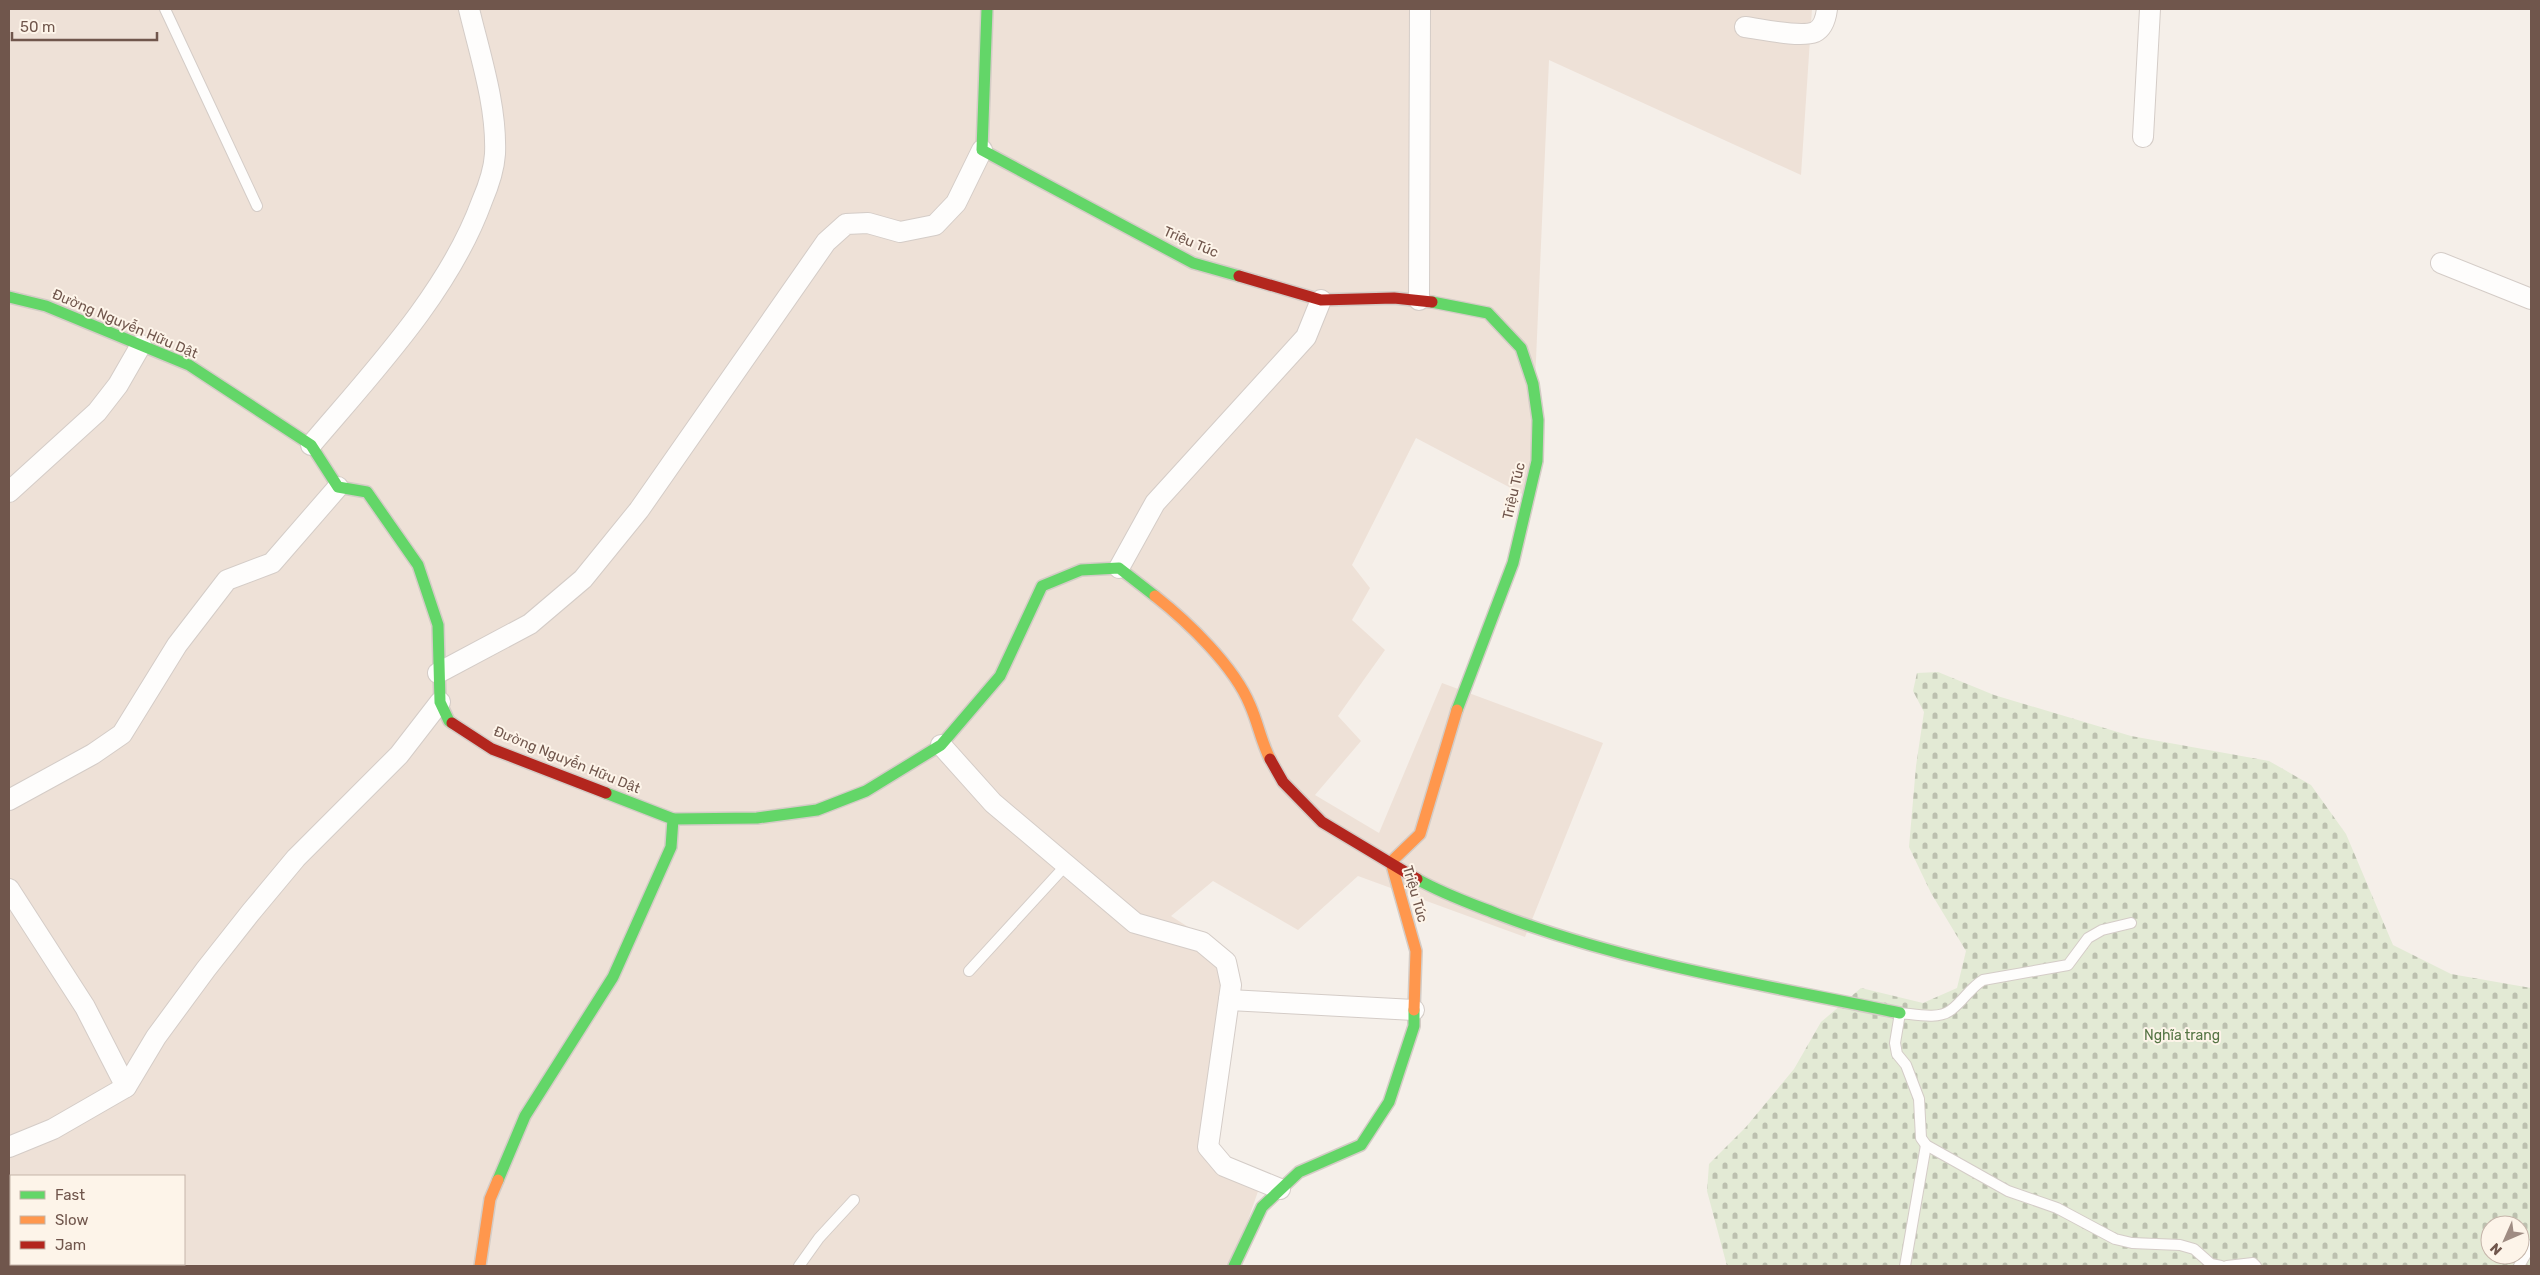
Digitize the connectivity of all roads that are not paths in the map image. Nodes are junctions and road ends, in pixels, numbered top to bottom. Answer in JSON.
{"nodes":[{"id":1,"x":165,"y":9,"type":"edge"},
{"id":2,"x":470,"y":9,"type":"edge"},
{"id":3,"x":987,"y":9,"type":"edge"},
{"id":4,"x":1420,"y":9,"type":"edge"},
{"id":5,"x":1827,"y":9,"type":"edge"},
{"id":6,"x":2150,"y":9,"type":"edge"},
{"id":7,"x":1745,"y":27,"type":"dead end"},
{"id":8,"x":2143,"y":137,"type":"dead end"},
{"id":9,"x":982,"y":150,"type":"junction"},
{"id":10,"x":257,"y":206,"type":"dead end"},
{"id":11,"x":2441,"y":263,"type":"dead end"},
{"id":12,"x":9,"y":297,"type":"edge"},
{"id":13,"x":2531,"y":299,"type":"edge"},
{"id":14,"x":1321,"y":300,"type":"junction"},
{"id":15,"x":1419,"y":300,"type":"junction"},
{"id":16,"x":141,"y":345,"type":"junction"},
{"id":17,"x":311,"y":445,"type":"junction"},
{"id":18,"x":338,"y":487,"type":"junction"},
{"id":19,"x":9,"y":492,"type":"edge"},
{"id":20,"x":1119,"y":568,"type":"junction"},
{"id":21,"x":438,"y":673,"type":"junction"},
{"id":22,"x":440,"y":702,"type":"junction"},
{"id":23,"x":941,"y":745,"type":"junction"},
{"id":24,"x":9,"y":800,"type":"edge"},
{"id":25,"x":673,"y":819,"type":"junction"},
{"id":26,"x":1391,"y":862,"type":"junction"},
{"id":27,"x":1068,"y":864,"type":"junction"},
{"id":28,"x":9,"y":889,"type":"edge"},
{"id":29,"x":2130,"y":923,"type":"dead end"},
{"id":30,"x":969,"y":971,"type":"dead end"},
{"id":31,"x":1229,"y":1000,"type":"junction"},
{"id":32,"x":1414,"y":1010,"type":"junction"},
{"id":33,"x":1900,"y":1013,"type":"junction"},
{"id":34,"x":126,"y":1087,"type":"junction"},
{"id":35,"x":1926,"y":1145,"type":"junction"},
{"id":36,"x":9,"y":1147,"type":"edge"},
{"id":37,"x":1280,"y":1189,"type":"junction"},
{"id":38,"x":854,"y":1200,"type":"dead end"},
{"id":39,"x":2531,"y":1245,"type":"edge"},
{"id":40,"x":480,"y":1266,"type":"edge"},
{"id":41,"x":799,"y":1266,"type":"edge"},
{"id":42,"x":1234,"y":1266,"type":"edge"},
{"id":43,"x":1905,"y":1266,"type":"edge"},
{"id":44,"x":2221,"y":1266,"type":"edge"},
{"id":45,"x":2227,"y":1266,"type":"edge"},
{"id":46,"x":2256,"y":1266,"type":"edge"},
{"id":47,"x":2519,"y":1266,"type":"edge"}],
"edges":[{"from":1,"to":10,"type":"lane"},
{"from":2,"to":17,"type":"street"},
{"from":3,"to":9,"type":"street"},
{"from":4,"to":15,"type":"street"},
{"from":5,"to":7,"type":"street"},
{"from":6,"to":8,"type":"street"},
{"from":9,"to":14,"type":"street","name":"Triệu Túc"},
{"from":9,"to":21,"type":"street"},
{"from":11,"to":13,"type":"street"},
{"from":12,"to":16,"type":"street","name":"Đường Nguyễn Hữu Dật"},
{"from":14,"to":15,"type":"street","name":"Triệu Túc"},
{"from":14,"to":20,"type":"street"},
{"from":15,"to":26,"type":"street","name":"Triệu Túc"},
{"from":16,"to":17,"type":"street","name":"Đường Nguyễn Hữu Dật"},
{"from":16,"to":19,"type":"street"},
{"from":17,"to":18,"type":"street","name":"Đường Nguyễn Hữu Dật"},
{"from":18,"to":21,"type":"street","name":"Đường Nguyễn Hữu Dật"},
{"from":18,"to":24,"type":"street"},
{"from":20,"to":23,"type":"street"},
{"from":20,"to":26,"type":"street"},
{"from":21,"to":22,"type":"street","name":"Đường Nguyễn Hữu Dật"},
{"from":22,"to":25,"type":"street","name":"Đường Nguyễn Hữu Dật"},
{"from":22,"to":34,"type":"street"},
{"from":23,"to":25,"type":"street"},
{"from":23,"to":27,"type":"street"},
{"from":25,"to":40,"type":"street"},
{"from":26,"to":32,"type":"street","name":"Triệu Túc"},
{"from":26,"to":33,"type":"street"},
{"from":27,"to":30,"type":"lane"},
{"from":27,"to":31,"type":"street"},
{"from":28,"to":34,"type":"street"},
{"from":29,"to":33,"type":"lane"},
{"from":31,"to":32,"type":"street"},
{"from":31,"to":37,"type":"street"},
{"from":32,"to":37,"type":"street","name":"Triệu Túc"},
{"from":33,"to":35,"type":"lane"},
{"from":34,"to":36,"type":"street"},
{"from":35,"to":43,"type":"lane"},
{"from":35,"to":44,"type":"lane"},
{"from":37,"to":42,"type":"street","name":"Triệu Túc"},
{"from":38,"to":41,"type":"lane"},
{"from":39,"to":47,"type":"lane"},
{"from":45,"to":46,"type":"lane"}]}
